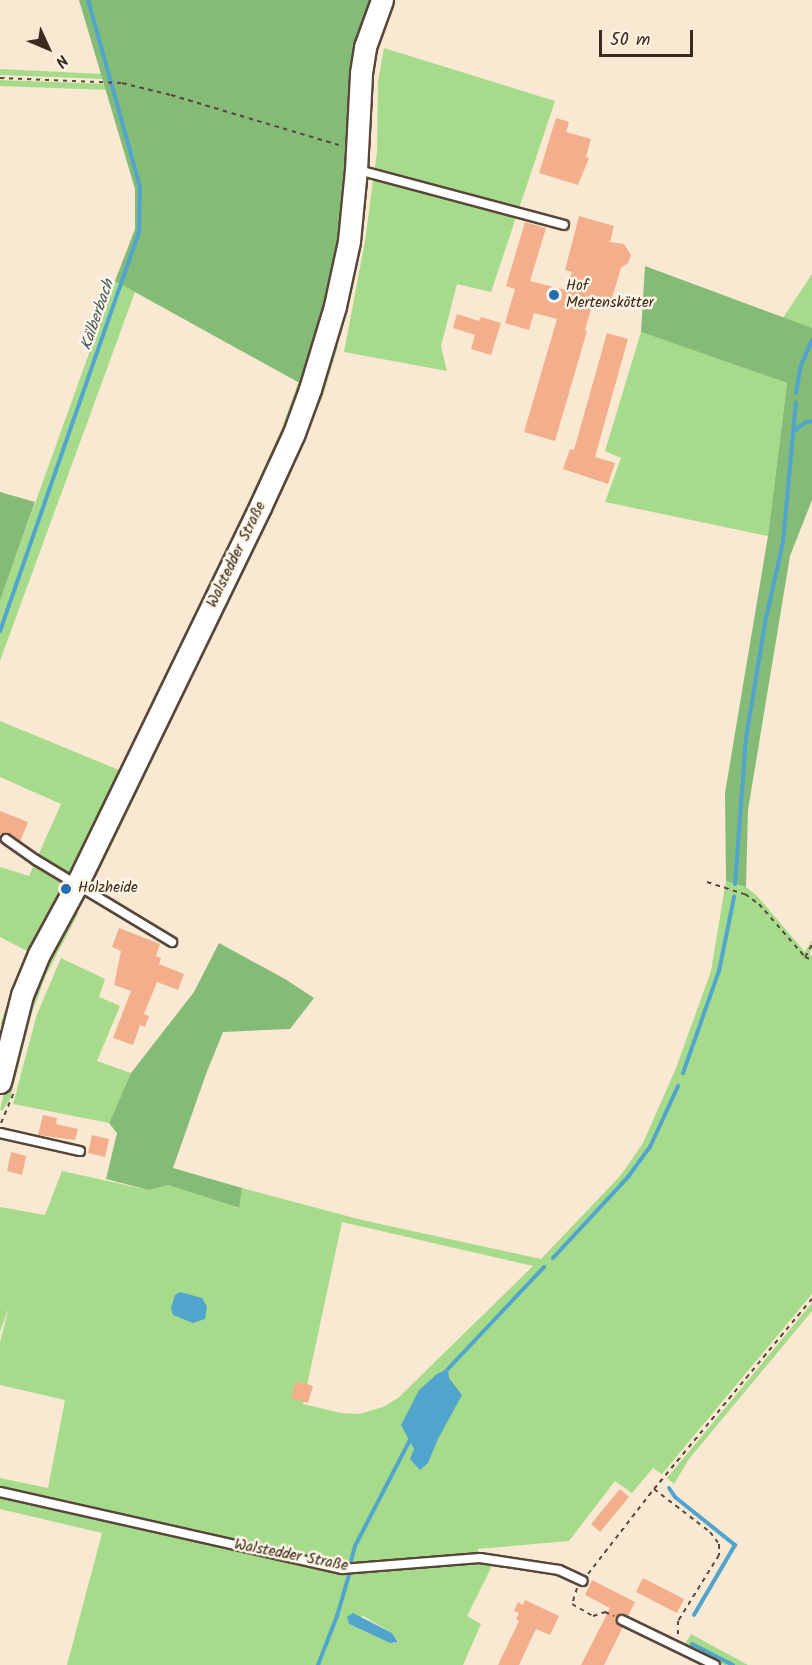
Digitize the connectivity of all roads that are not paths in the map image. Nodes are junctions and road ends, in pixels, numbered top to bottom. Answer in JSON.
{"nodes":[{"id":1,"x":382,"y":0,"type":"edge"},
{"id":2,"x":357,"y":160,"type":"junction"},
{"id":3,"x":564,"y":225,"type":"dead end"},
{"id":4,"x":6,"y":838,"type":"dead end"},
{"id":5,"x":77,"y":884,"type":"junction"},
{"id":6,"x":172,"y":942,"type":"dead end"},
{"id":7,"x":0,"y":1082,"type":"edge"},
{"id":8,"x":0,"y":1133,"type":"edge"},
{"id":9,"x":80,"y":1151,"type":"dead end"},
{"id":10,"x":0,"y":1492,"type":"edge"},
{"id":11,"x":583,"y":1581,"type":"road end"},
{"id":12,"x":622,"y":1620,"type":"road end"},
{"id":13,"x":716,"y":1665,"type":"edge"}],
"edges":[{"from":1,"to":2,"type":"main road","name":"Walstedder Straße"},
{"from":2,"to":3,"type":"lane"},
{"from":2,"to":5,"type":"main road","name":"Walstedder Straße"},
{"from":4,"to":5,"type":"lane"},
{"from":5,"to":6,"type":"lane"},
{"from":5,"to":7,"type":"main road","name":"Walstedder Straße"},
{"from":8,"to":9,"type":"lane"},
{"from":10,"to":11,"type":"lane","name":"Walstedder Straße"},
{"from":12,"to":13,"type":"lane"}]}
